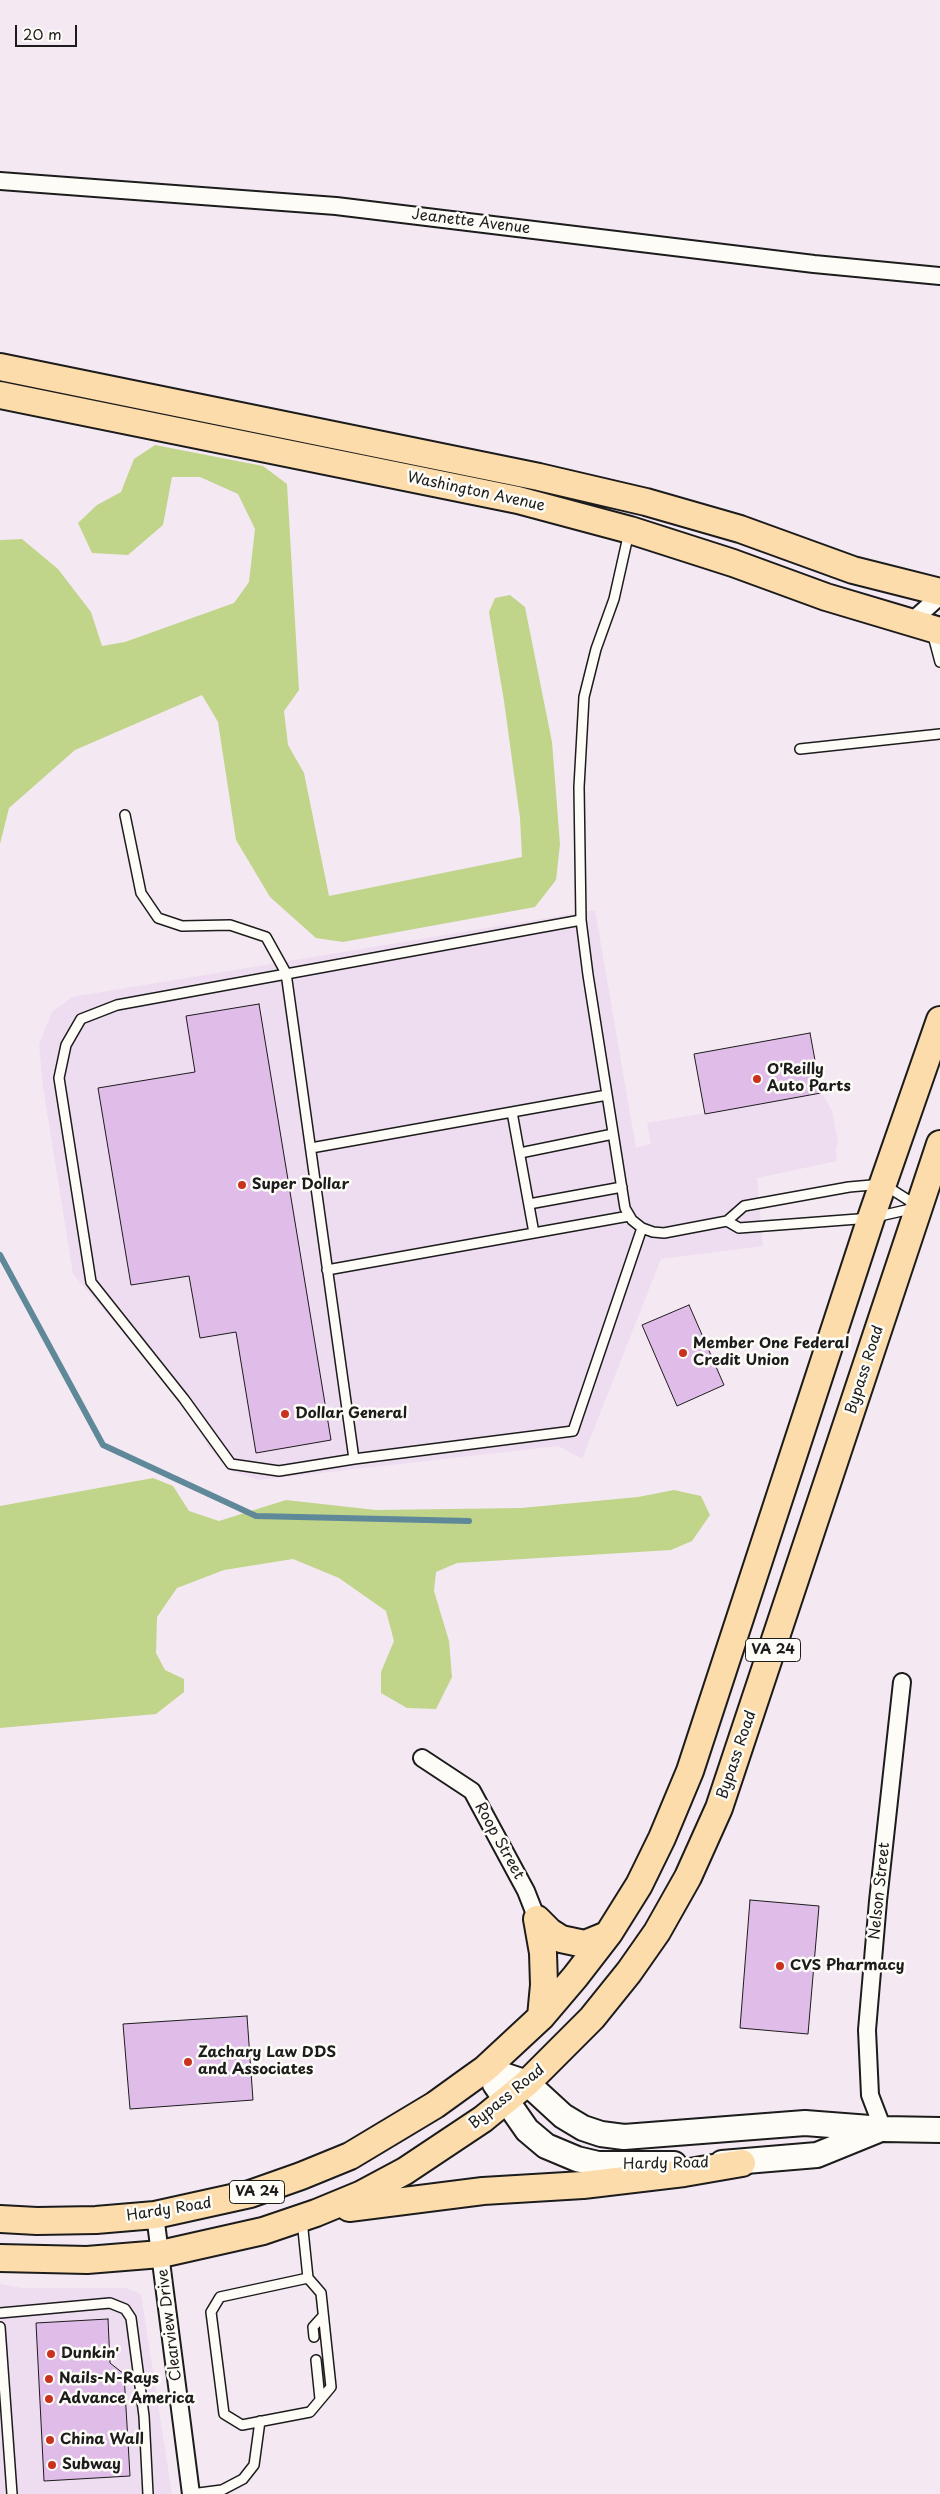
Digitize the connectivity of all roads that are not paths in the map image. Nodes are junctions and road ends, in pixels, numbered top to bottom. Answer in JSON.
{"nodes":[{"id":1,"x":0,"y":181,"type":"edge"},
{"id":2,"x":940,"y":276,"type":"edge"},
{"id":3,"x":0,"y":368,"type":"edge"},
{"id":4,"x":0,"y":395,"type":"edge"},
{"id":5,"x":630,"y":530,"type":"junction"},
{"id":6,"x":940,"y":594,"type":"edge"},
{"id":7,"x":927,"y":628,"type":"edge"},
{"id":8,"x":940,"y":662,"type":"edge"},
{"id":9,"x":940,"y":734,"type":"edge"},
{"id":10,"x":800,"y":749,"type":"dead end"},
{"id":11,"x":125,"y":815,"type":"dead end"},
{"id":12,"x":581,"y":920,"type":"junction"},
{"id":13,"x":286,"y":972,"type":"junction"},
{"id":14,"x":940,"y":1020,"type":"edge"},
{"id":15,"x":607,"y":1095,"type":"junction"},
{"id":16,"x":512,"y":1112,"type":"junction"},
{"id":17,"x":613,"y":1134,"type":"junction"},
{"id":18,"x":940,"y":1144,"type":"edge"},
{"id":19,"x":311,"y":1148,"type":"junction"},
{"id":20,"x":520,"y":1153,"type":"junction"},
{"id":21,"x":883,"y":1184,"type":"junction"},
{"id":22,"x":622,"y":1187,"type":"junction"},
{"id":23,"x":529,"y":1204,"type":"junction"},
{"id":24,"x":919,"y":1207,"type":"junction"},
{"id":25,"x":630,"y":1216,"type":"junction"},
{"id":26,"x":871,"y":1218,"type":"junction"},
{"id":27,"x":726,"y":1221,"type":"junction"},
{"id":28,"x":642,"y":1228,"type":"junction"},
{"id":29,"x":534,"y":1233,"type":"junction"},
{"id":30,"x":327,"y":1270,"type":"junction"},
{"id":31,"x":354,"y":1459,"type":"junction"},
{"id":32,"x":902,"y":1682,"type":"dead end"},
{"id":33,"x":422,"y":1758,"type":"dead end"},
{"id":34,"x":537,"y":1919,"type":"junction"},
{"id":35,"x":607,"y":1936,"type":"junction"},
{"id":36,"x":540,"y":2017,"type":"junction"},
{"id":37,"x":485,"y":2069,"type":"junction"},
{"id":38,"x":527,"y":2084,"type":"junction"},
{"id":39,"x":506,"y":2100,"type":"junction"},
{"id":40,"x":883,"y":2129,"type":"junction"},
{"id":41,"x":940,"y":2130,"type":"edge"},
{"id":42,"x":742,"y":2163,"type":"junction"},
{"id":43,"x":155,"y":2215,"type":"junction"},
{"id":44,"x":309,"y":2215,"type":"junction"},
{"id":45,"x":0,"y":2219,"type":"edge"},
{"id":46,"x":161,"y":2254,"type":"junction"},
{"id":47,"x":0,"y":2258,"type":"edge"},
{"id":48,"x":308,"y":2278,"type":"junction"},
{"id":49,"x":0,"y":2313,"type":"edge"},
{"id":50,"x":323,"y":2316,"type":"junction"},
{"id":51,"x":0,"y":2326,"type":"edge"},
{"id":52,"x":314,"y":2337,"type":"dead end"},
{"id":53,"x":316,"y":2360,"type":"dead end"},
{"id":54,"x":320,"y":2399,"type":"junction"},
{"id":55,"x":260,"y":2421,"type":"junction"},
{"id":56,"x":12,"y":2494,"type":"edge"},
{"id":57,"x":148,"y":2494,"type":"edge"},
{"id":58,"x":191,"y":2494,"type":"edge"}],
"edges":[{"from":1,"to":2,"type":"street","name":"Jeanette Avenue"},
{"from":3,"to":6,"type":"main road","name":"Washington Avenue"},
{"from":4,"to":5,"type":"main road","name":"Washington Avenue"},
{"from":5,"to":7,"type":"main road","name":"Washington Avenue"},
{"from":5,"to":12,"type":"lane"},
{"from":6,"to":7,"type":"street"},
{"from":7,"to":8,"type":"lane"},
{"from":9,"to":10,"type":"lane"},
{"from":11,"to":13,"type":"lane"},
{"from":12,"to":13,"type":"lane"},
{"from":12,"to":15,"type":"lane"},
{"from":13,"to":19,"type":"lane"},
{"from":13,"to":31,"type":"lane"},
{"from":14,"to":21,"type":"main road","number":"VA 24"},
{"from":15,"to":16,"type":"lane"},
{"from":15,"to":17,"type":"lane"},
{"from":16,"to":19,"type":"lane"},
{"from":16,"to":20,"type":"lane"},
{"from":17,"to":20,"type":"lane"},
{"from":17,"to":22,"type":"lane"},
{"from":18,"to":24,"type":"main road","name":"Bypass Road","number":"VA 24"},
{"from":19,"to":30,"type":"lane"},
{"from":20,"to":23,"type":"lane"},
{"from":21,"to":24,"type":"lane"},
{"from":21,"to":26,"type":"main road","number":"VA 24"},
{"from":21,"to":27,"type":"lane"},
{"from":22,"to":23,"type":"lane"},
{"from":22,"to":25,"type":"lane"},
{"from":23,"to":29,"type":"lane"},
{"from":24,"to":26,"type":"lane"},
{"from":24,"to":38,"type":"main road","name":"Bypass Road","number":"VA 24"},
{"from":25,"to":28,"type":"lane"},
{"from":25,"to":29,"type":"lane"},
{"from":26,"to":27,"type":"lane"},
{"from":26,"to":35,"type":"main road","number":"VA 24"},
{"from":27,"to":28,"type":"lane"},
{"from":28,"to":31,"type":"lane"},
{"from":29,"to":30,"type":"lane"},
{"from":30,"to":31,"type":"lane"},
{"from":32,"to":40,"type":"street","name":"Nelson Street"},
{"from":33,"to":34,"type":"street","name":"Roop Street"},
{"from":34,"to":35,"type":"main road"},
{"from":34,"to":36,"type":"main road"},
{"from":35,"to":36,"type":"main road","number":"VA 24"},
{"from":36,"to":37,"type":"main road","number":"VA 24"},
{"from":37,"to":38,"type":"main road","name":"Hardy Road"},
{"from":37,"to":39,"type":"main road","name":"Hardy Road"},
{"from":37,"to":43,"type":"main road","name":"Hardy Road","number":"VA 24"},
{"from":38,"to":39,"type":"main road","name":"Bypass Road","number":"VA 24"},
{"from":38,"to":40,"type":"main road","name":"Hardy Road"},
{"from":39,"to":42,"type":"main road","name":"Hardy Road"},
{"from":39,"to":44,"type":"main road","name":"Bypass Road","number":"VA 24"},
{"from":40,"to":41,"type":"main road","name":"Hardy Road"},
{"from":40,"to":42,"type":"main road","name":"Hardy Road"},
{"from":42,"to":44,"type":"main road"},
{"from":43,"to":45,"type":"main road","name":"Hardy Road","number":"VA 24"},
{"from":43,"to":46,"type":"street","name":"Clearview Drive"},
{"from":44,"to":46,"type":"main road","number":"VA 24"},
{"from":44,"to":48,"type":"lane"},
{"from":46,"to":47,"type":"main road","number":"VA 24"},
{"from":46,"to":58,"type":"street","name":"Clearview Drive"},
{"from":48,"to":50,"type":"lane"},
{"from":48,"to":55,"type":"lane"},
{"from":49,"to":57,"type":"lane"},
{"from":50,"to":52,"type":"lane"},
{"from":50,"to":54,"type":"lane"},
{"from":51,"to":56,"type":"lane"},
{"from":53,"to":54,"type":"lane"},
{"from":54,"to":55,"type":"lane"},
{"from":55,"to":58,"type":"lane"}]}
